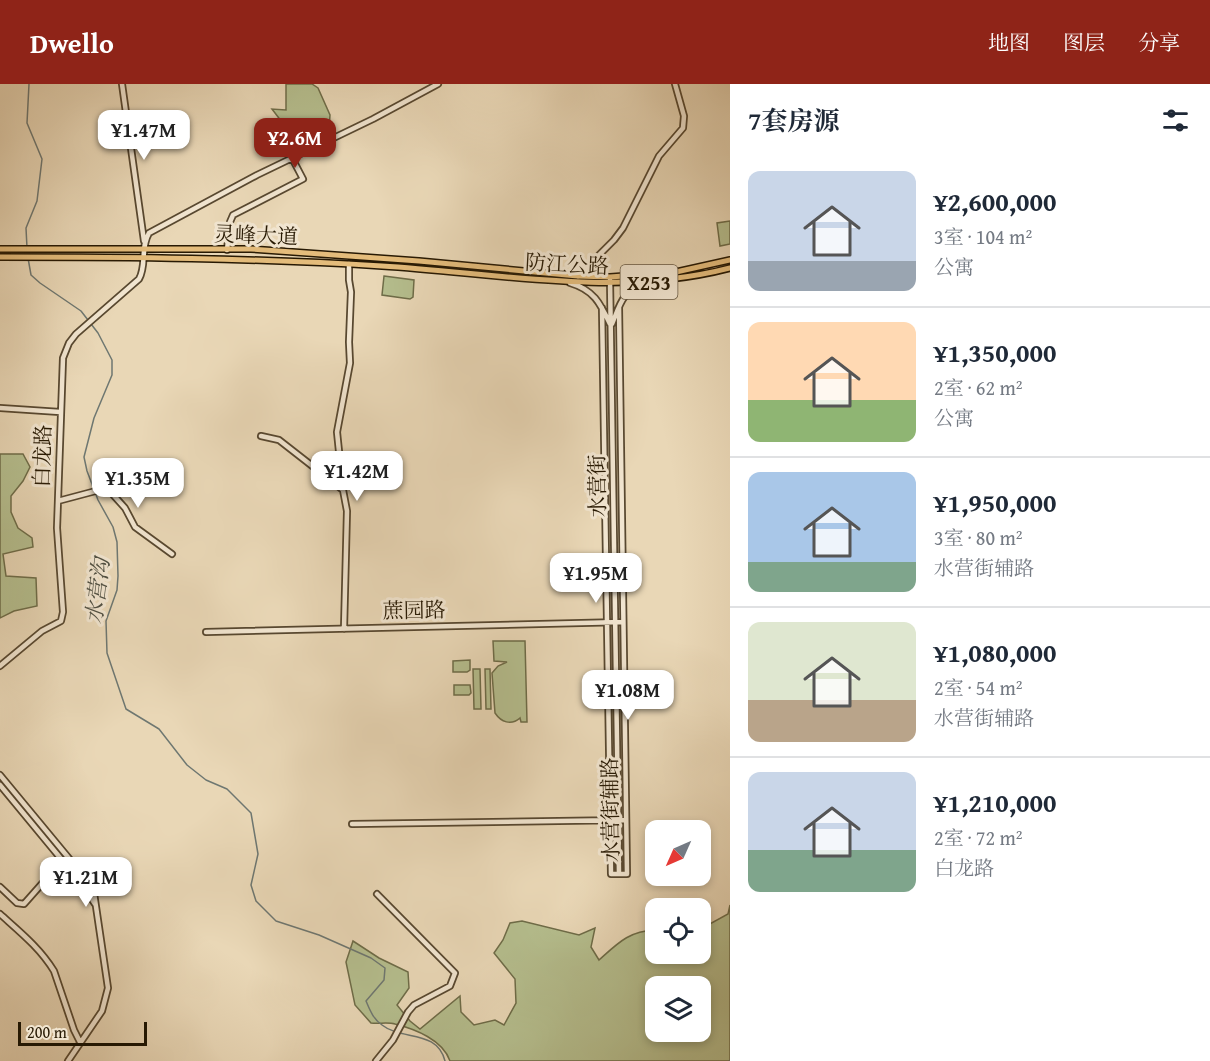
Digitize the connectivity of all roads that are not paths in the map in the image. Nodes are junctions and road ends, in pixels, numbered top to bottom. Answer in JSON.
{"nodes":[{"id":1,"x":122,"y":84,"type":"edge"},
{"id":2,"x":438,"y":84,"type":"edge"},
{"id":3,"x":675,"y":84,"type":"edge"},
{"id":4,"x":292,"y":158,"type":"junction"},
{"id":5,"x":144,"y":241,"type":"junction"},
{"id":6,"x":0,"y":249,"type":"edge"},
{"id":7,"x":143,"y":249,"type":"junction"},
{"id":8,"x":227,"y":249,"type":"junction"},
{"id":9,"x":0,"y":256,"type":"edge"},
{"id":10,"x":143,"y":257,"type":"junction"},
{"id":11,"x":730,"y":260,"type":"edge"},
{"id":12,"x":349,"y":264,"type":"junction"},
{"id":13,"x":730,"y":267,"type":"edge"},
{"id":14,"x":473,"y":270,"type":"junction"},
{"id":15,"x":578,"y":276,"type":"junction"},
{"id":16,"x":610,"y":280,"type":"junction"},
{"id":17,"x":568,"y":282,"type":"junction"},
{"id":18,"x":646,"y":282,"type":"junction"},
{"id":19,"x":618,"y":307,"type":"junction"},
{"id":20,"x":602,"y":308,"type":"junction"},
{"id":21,"x":611,"y":327,"type":"junction"},
{"id":22,"x":0,"y":408,"type":"edge"},
{"id":23,"x":60,"y":412,"type":"junction"},
{"id":24,"x":261,"y":436,"type":"dead end"},
{"id":25,"x":343,"y":490,"type":"junction"},
{"id":26,"x":58,"y":501,"type":"junction"},
{"id":27,"x":172,"y":554,"type":"dead end"},
{"id":28,"x":615,"y":622,"type":"junction"},
{"id":29,"x":623,"y":622,"type":"junction"},
{"id":30,"x":607,"y":623,"type":"junction"},
{"id":31,"x":344,"y":628,"type":"junction"},
{"id":32,"x":206,"y":632,"type":"dead end"},
{"id":33,"x":0,"y":666,"type":"edge"},
{"id":34,"x":0,"y":775,"type":"edge"},
{"id":35,"x":0,"y":785,"type":"edge"},
{"id":36,"x":610,"y":820,"type":"junction"},
{"id":37,"x":618,"y":820,"type":"junction"},
{"id":38,"x":626,"y":820,"type":"junction"},
{"id":39,"x":352,"y":824,"type":"dead end"},
{"id":40,"x":64,"y":858,"type":"junction"},
{"id":41,"x":619,"y":874,"type":"junction"},
{"id":42,"x":0,"y":887,"type":"edge"},
{"id":43,"x":377,"y":894,"type":"dead end"},
{"id":44,"x":1,"y":918,"type":"edge"},
{"id":45,"x":80,"y":1042,"type":"junction"},
{"id":46,"x":68,"y":1061,"type":"edge"},
{"id":47,"x":376,"y":1061,"type":"edge"}],
"edges":[{"from":1,"to":5,"type":"street","name":"白龙路"},
{"from":2,"to":4,"type":"street"},
{"from":3,"to":15,"type":"street"},
{"from":4,"to":5,"type":"street"},
{"from":4,"to":8,"type":"street"},
{"from":5,"to":7,"type":"street","name":"白龙路"},
{"from":6,"to":7,"type":"main road","name":"灵峰大道"},
{"from":7,"to":8,"type":"main road","name":"灵峰大道"},
{"from":7,"to":10,"type":"street","name":"白龙路"},
{"from":8,"to":14,"type":"main road","name":"灵峰大道"},
{"from":9,"to":10,"type":"main road","name":"灵峰大道"},
{"from":10,"to":12,"type":"main road","name":"灵峰大道"},
{"from":10,"to":23,"type":"street","name":"白龙路"},
{"from":11,"to":16,"type":"main road","name":"防江公路","number":"X253"},
{"from":12,"to":14,"type":"main road","name":"灵峰大道"},
{"from":12,"to":25,"type":"street"},
{"from":13,"to":18,"type":"main road","name":"防江公路","number":"X253"},
{"from":14,"to":15,"type":"main road","name":"防江公路","number":"X253"},
{"from":14,"to":17,"type":"main road","name":"防江公路","number":"X253"},
{"from":15,"to":16,"type":"main road","name":"防江公路","number":"X253"},
{"from":16,"to":17,"type":"main road","name":"防江公路","number":"X253"},
{"from":16,"to":18,"type":"main road","name":"防江公路","number":"X253"},
{"from":16,"to":21,"type":"street","name":"水营街"},
{"from":17,"to":20,"type":"street"},
{"from":18,"to":19,"type":"street"},
{"from":19,"to":21,"type":"street"},
{"from":19,"to":29,"type":"street","name":"水营街辅路"},
{"from":20,"to":21,"type":"street"},
{"from":20,"to":30,"type":"street","name":"水营街辅路"},
{"from":21,"to":28,"type":"street","name":"水营街"},
{"from":22,"to":23,"type":"street"},
{"from":23,"to":26,"type":"street","name":"白龙路"},
{"from":24,"to":25,"type":"street"},
{"from":25,"to":31,"type":"street"},
{"from":26,"to":27,"type":"street"},
{"from":26,"to":33,"type":"street","name":"白龙路"},
{"from":28,"to":29,"type":"street","name":"蔗园路"},
{"from":28,"to":30,"type":"street","name":"蔗园路"},
{"from":28,"to":37,"type":"street","name":"水营街"},
{"from":29,"to":38,"type":"street","name":"水营街辅路"},
{"from":30,"to":31,"type":"street","name":"蔗园路"},
{"from":30,"to":36,"type":"street","name":"水营街辅路"},
{"from":31,"to":32,"type":"street","name":"蔗园路"},
{"from":34,"to":40,"type":"street"},
{"from":35,"to":40,"type":"street"},
{"from":36,"to":37,"type":"street"},
{"from":36,"to":39,"type":"street"},
{"from":36,"to":41,"type":"street","name":"水营街辅路"},
{"from":37,"to":38,"type":"street"},
{"from":37,"to":41,"type":"street","name":"水营街"},
{"from":38,"to":41,"type":"street","name":"水营街辅路"},
{"from":40,"to":42,"type":"street"},
{"from":40,"to":45,"type":"street"},
{"from":43,"to":47,"type":"street"},
{"from":44,"to":45,"type":"street"},
{"from":45,"to":46,"type":"street"}]}
